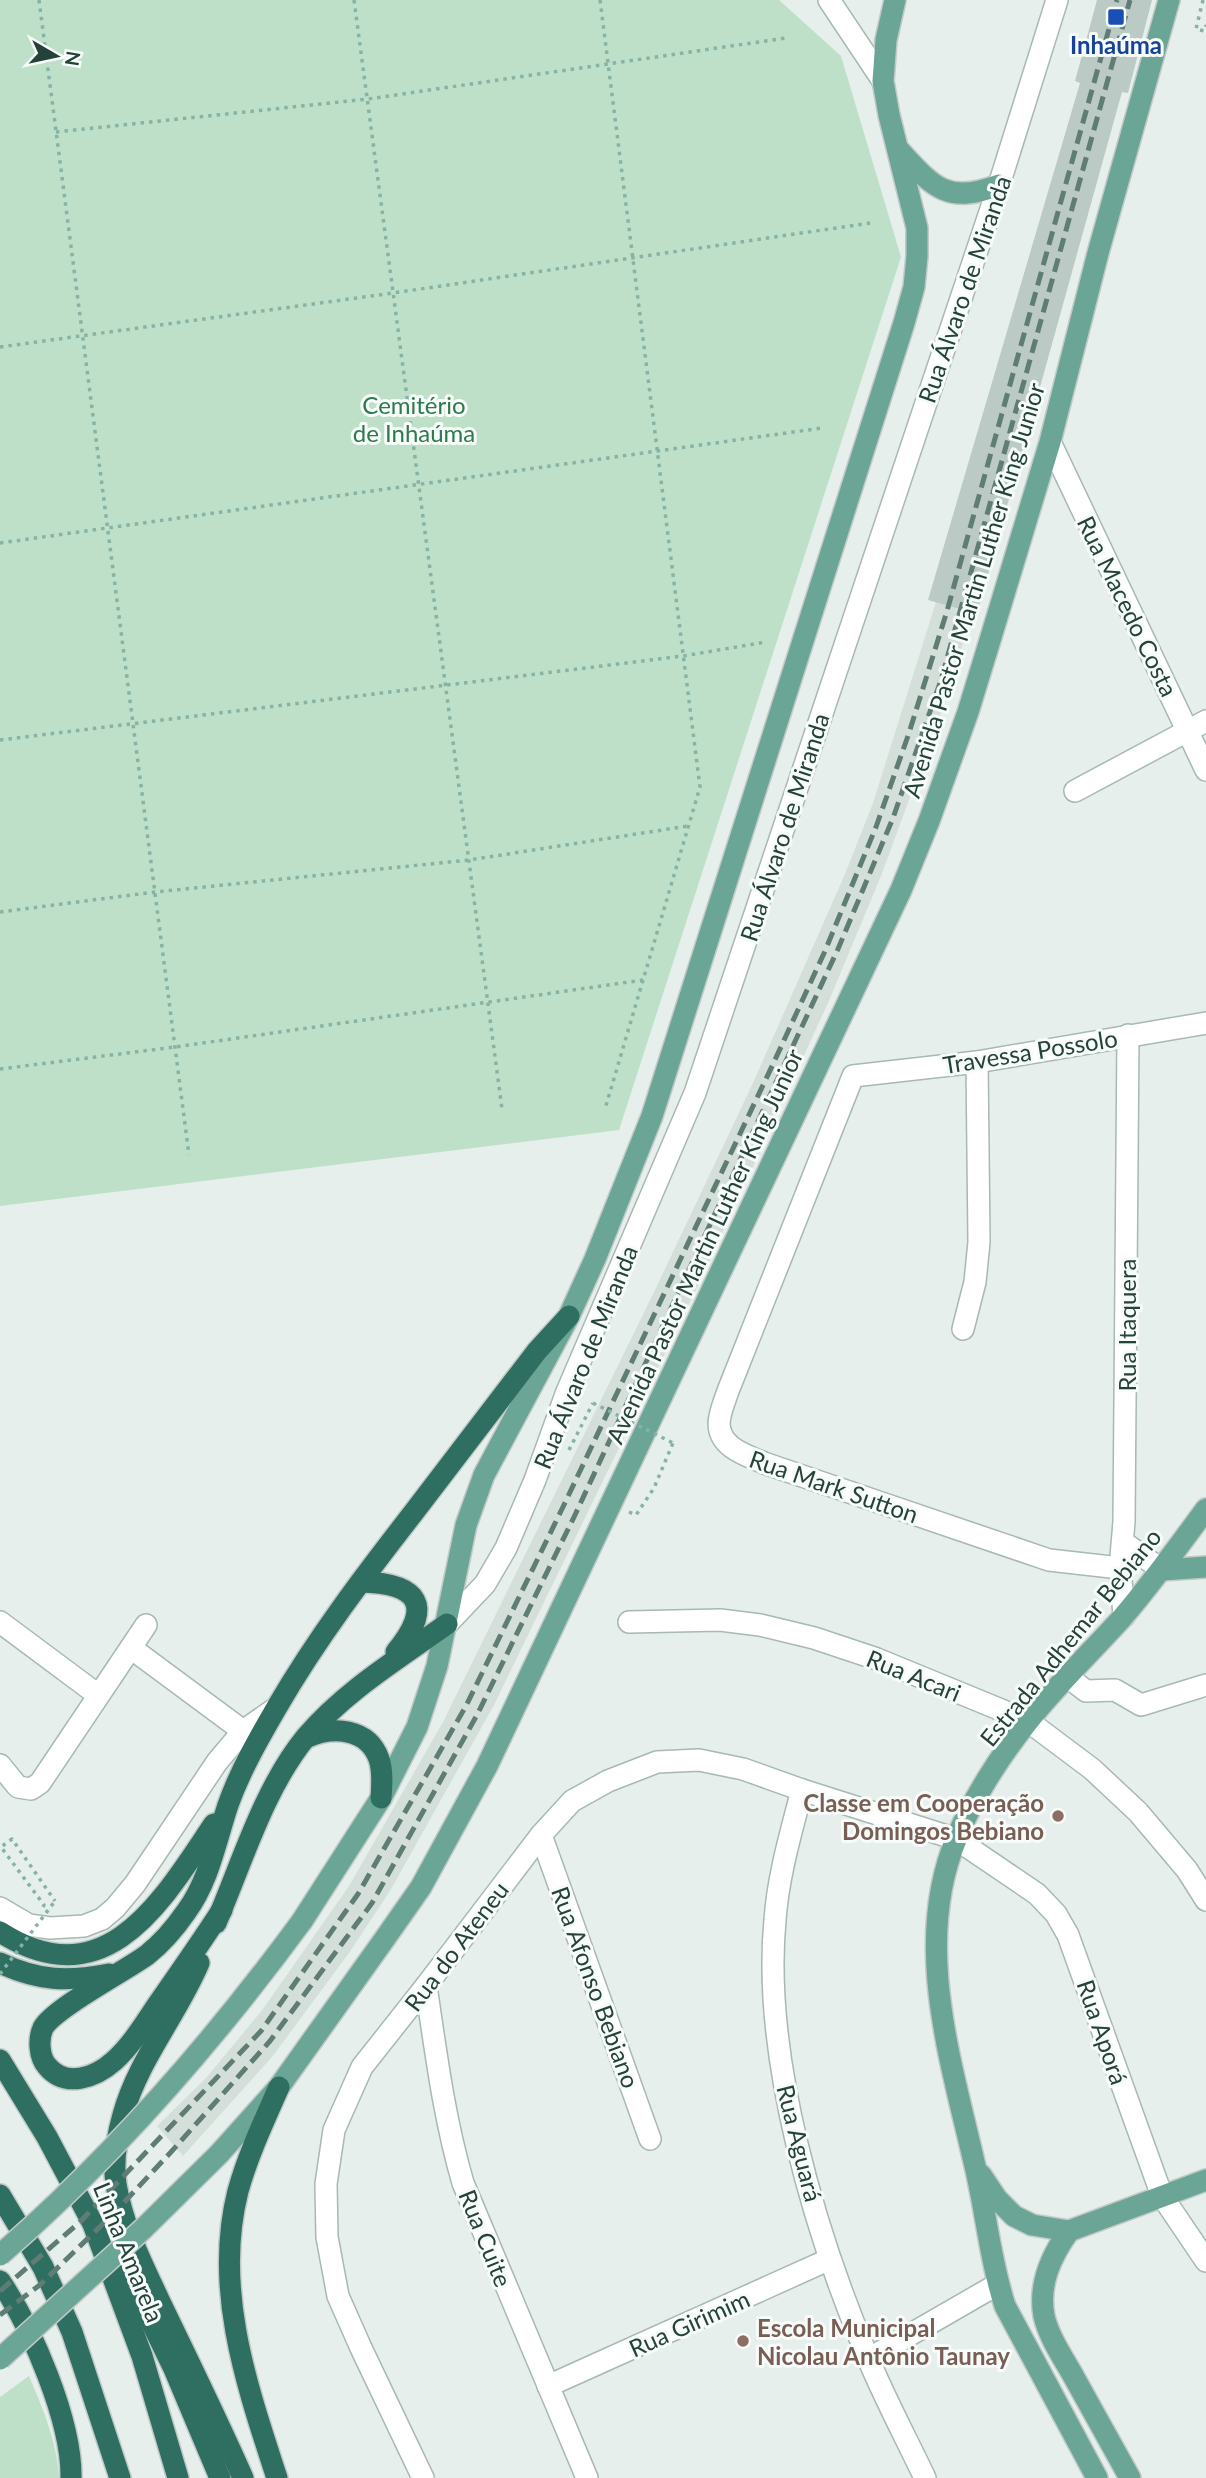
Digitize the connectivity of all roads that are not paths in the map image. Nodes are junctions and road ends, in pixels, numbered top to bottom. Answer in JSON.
{"nodes":[{"id":1,"x":829,"y":0,"type":"edge"},
{"id":2,"x":895,"y":0,"type":"edge"},
{"id":3,"x":1057,"y":0,"type":"edge"},
{"id":4,"x":1169,"y":0,"type":"edge"},
{"id":5,"x":883,"y":81,"type":"junction"},
{"id":6,"x":898,"y":148,"type":"junction"},
{"id":7,"x":999,"y":185,"type":"junction"},
{"id":8,"x":1050,"y":442,"type":"junction"},
{"id":9,"x":1197,"y":726,"type":"edge"},
{"id":10,"x":1206,"y":770,"type":"edge"},
{"id":11,"x":1075,"y":791,"type":"dead end"},
{"id":12,"x":1206,"y":1023,"type":"edge"},
{"id":13,"x":1128,"y":1035,"type":"junction"},
{"id":14,"x":977,"y":1062,"type":"junction"},
{"id":15,"x":853,"y":1076,"type":"joint"},
{"id":16,"x":569,"y":1315,"type":"junction"},
{"id":17,"x":962,"y":1329,"type":"dead end"},
{"id":18,"x":1206,"y":1509,"type":"edge"},
{"id":19,"x":1123,"y":1542,"type":"junction"},
{"id":20,"x":1206,"y":1567,"type":"edge"},
{"id":21,"x":1120,"y":1568,"type":"junction"},
{"id":22,"x":1162,"y":1570,"type":"junction"},
{"id":23,"x":361,"y":1582,"type":"junction"},
{"id":24,"x":1124,"y":1615,"type":"junction"},
{"id":25,"x":0,"y":1622,"type":"edge"},
{"id":26,"x":629,"y":1622,"type":"dead end"},
{"id":27,"x":146,"y":1625,"type":"dead end"},
{"id":28,"x":447,"y":1625,"type":"junction"},
{"id":29,"x":131,"y":1648,"type":"junction"},
{"id":30,"x":381,"y":1670,"type":"junction"},
{"id":31,"x":1068,"y":1676,"type":"junction"},
{"id":32,"x":1206,"y":1685,"type":"edge"},
{"id":33,"x":99,"y":1695,"type":"junction"},
{"id":34,"x":276,"y":1708,"type":"junction"},
{"id":35,"x":1028,"y":1721,"type":"junction"},
{"id":36,"x":243,"y":1731,"type":"junction"},
{"id":37,"x":306,"y":1738,"type":"junction"},
{"id":38,"x":0,"y":1765,"type":"edge"},
{"id":39,"x":802,"y":1790,"type":"junction"},
{"id":40,"x":381,"y":1798,"type":"junction"},
{"id":41,"x":229,"y":1801,"type":"junction"},
{"id":42,"x":541,"y":1835,"type":"junction"},
{"id":43,"x":956,"y":1839,"type":"junction"},
{"id":44,"x":1206,"y":1900,"type":"edge"},
{"id":45,"x":0,"y":1908,"type":"edge"},
{"id":46,"x":222,"y":1910,"type":"junction"},
{"id":47,"x":0,"y":1932,"type":"edge"},
{"id":48,"x":0,"y":1963,"type":"edge"},
{"id":49,"x":125,"y":1971,"type":"junction"},
{"id":50,"x":426,"y":1986,"type":"junction"},
{"id":51,"x":0,"y":2060,"type":"edge"},
{"id":52,"x":279,"y":2087,"type":"junction"},
{"id":53,"x":650,"y":2139,"type":"dead end"},
{"id":54,"x":975,"y":2166,"type":"junction"},
{"id":55,"x":1206,"y":2180,"type":"edge"},
{"id":56,"x":0,"y":2195,"type":"edge"},
{"id":57,"x":1162,"y":2196,"type":"junction"},
{"id":58,"x":93,"y":2224,"type":"junction"},
{"id":59,"x":1069,"y":2231,"type":"junction"},
{"id":60,"x":0,"y":2234,"type":"edge"},
{"id":61,"x":0,"y":2255,"type":"edge"},
{"id":62,"x":830,"y":2259,"type":"junction"},
{"id":63,"x":1206,"y":2261,"type":"edge"},
{"id":64,"x":43,"y":2267,"type":"junction"},
{"id":65,"x":0,"y":2281,"type":"edge"},
{"id":66,"x":998,"y":2284,"type":"junction"},
{"id":67,"x":0,"y":2296,"type":"edge"},
{"id":68,"x":26,"y":2328,"type":"junction"},
{"id":69,"x":0,"y":2359,"type":"edge"},
{"id":70,"x":868,"y":2359,"type":"junction"},
{"id":71,"x":548,"y":2386,"type":"junction"},
{"id":72,"x":71,"y":2478,"type":"edge"},
{"id":73,"x":120,"y":2478,"type":"edge"},
{"id":74,"x":178,"y":2478,"type":"edge"},
{"id":75,"x":220,"y":2478,"type":"edge"},
{"id":76,"x":243,"y":2478,"type":"edge"},
{"id":77,"x":277,"y":2478,"type":"edge"},
{"id":78,"x":423,"y":2478,"type":"edge"},
{"id":79,"x":587,"y":2478,"type":"edge"},
{"id":80,"x":925,"y":2478,"type":"edge"},
{"id":81,"x":1097,"y":2478,"type":"edge"},
{"id":82,"x":1130,"y":2478,"type":"edge"}],
"edges":[{"from":1,"to":5,"type":"street"},
{"from":2,"to":5,"type":"main road"},
{"from":3,"to":7,"type":"street","name":"Rua Álvaro de Miranda"},
{"from":4,"to":8,"type":"main road","name":"Avenida Pastor Martin Luther King Junior"},
{"from":5,"to":6,"type":"main road"},
{"from":6,"to":7,"type":"main road"},
{"from":6,"to":16,"type":"main road"},
{"from":7,"to":28,"type":"street","name":"Rua Álvaro de Miranda"},
{"from":8,"to":9,"type":"street","name":"Rua Macedo Costa"},
{"from":8,"to":52,"type":"main road","name":"Avenida Pastor Martin Luther King Junior"},
{"from":9,"to":10,"type":"street","name":"Rua Macedo Costa"},
{"from":9,"to":11,"type":"street"},
{"from":12,"to":13,"type":"street","name":"Travessa Possolo"},
{"from":13,"to":14,"type":"street","name":"Travessa Possolo"},
{"from":13,"to":19,"type":"street","name":"Rua Itaquera"},
{"from":14,"to":15,"type":"street","name":"Travessa Possolo"},
{"from":14,"to":17,"type":"street"},
{"from":15,"to":21,"type":"street","name":"Rua Mark Sutton"},
{"from":16,"to":23,"type":"highway"},
{"from":16,"to":28,"type":"main road"},
{"from":18,"to":22,"type":"main road","name":"Estrada Adhemar Bebiano"},
{"from":19,"to":21,"type":"street","name":"Rua Itaquera"},
{"from":19,"to":22,"type":"street"},
{"from":20,"to":22,"type":"main road"},
{"from":21,"to":24,"type":"street","name":"Rua Itaquera"},
{"from":22,"to":24,"type":"main road","name":"Estrada Adhemar Bebiano"},
{"from":23,"to":30,"type":"highway"},
{"from":23,"to":34,"type":"highway"},
{"from":24,"to":31,"type":"main road","name":"Estrada Adhemar Bebiano"},
{"from":25,"to":33,"type":"street"},
{"from":26,"to":35,"type":"street","name":"Rua Acari"},
{"from":27,"to":29,"type":"street"},
{"from":28,"to":30,"type":"highway"},
{"from":28,"to":40,"type":"main road"},
{"from":29,"to":33,"type":"street"},
{"from":29,"to":36,"type":"street"},
{"from":30,"to":37,"type":"highway"},
{"from":31,"to":32,"type":"street"},
{"from":31,"to":35,"type":"main road","name":"Estrada Adhemar Bebiano"},
{"from":33,"to":38,"type":"street"},
{"from":34,"to":36,"type":"street"},
{"from":34,"to":41,"type":"highway"},
{"from":35,"to":43,"type":"main road","name":"Estrada Adhemar Bebiano"},
{"from":35,"to":44,"type":"street","name":"Rua Acari"},
{"from":36,"to":45,"type":"street"},
{"from":37,"to":40,"type":"highway"},
{"from":37,"to":46,"type":"highway"},
{"from":39,"to":42,"type":"street","name":"Rua do Ateneu"},
{"from":39,"to":43,"type":"street","name":"Rua do Ateneu"},
{"from":39,"to":62,"type":"street","name":"Rua Aguará"},
{"from":40,"to":61,"type":"main road","bridge":true},
{"from":41,"to":47,"type":"highway"},
{"from":41,"to":49,"type":"highway"},
{"from":42,"to":50,"type":"street","name":"Rua do Ateneu"},
{"from":42,"to":53,"type":"street","name":"Rua Afonso Bebiano"},
{"from":43,"to":54,"type":"main road","name":"Estrada Adhemar Bebiano"},
{"from":43,"to":57,"type":"street","name":"Rua Aporá"},
{"from":46,"to":49,"type":"highway"},
{"from":46,"to":76,"type":"highway"},
{"from":48,"to":49,"type":"highway"},
{"from":50,"to":71,"type":"street","name":"Rua Cuite"},
{"from":50,"to":78,"type":"street","name":"Rua do Ateneu"},
{"from":51,"to":58,"type":"highway","name":"Linha Amarela"},
{"from":52,"to":69,"type":"main road","name":"Avenida Pastor Martin Luther King Junior","bridge":true},
{"from":52,"to":77,"type":"highway"},
{"from":54,"to":59,"type":"main road","name":"Estrada Adhemar Bebiano"},
{"from":54,"to":66,"type":"main road","name":"Estrada Adhemar Bebiano"},
{"from":55,"to":57,"type":"main road"},
{"from":56,"to":64,"type":"highway"},
{"from":57,"to":59,"type":"main road"},
{"from":57,"to":63,"type":"street","name":"Rua Aporá"},
{"from":58,"to":74,"type":"highway","name":"Linha Amarela"},
{"from":58,"to":75,"type":"highway"},
{"from":59,"to":82,"type":"main road"},
{"from":60,"to":64,"type":"highway"},
{"from":62,"to":70,"type":"street","name":"Rua Aguará"},
{"from":62,"to":71,"type":"street","name":"Rua Girimim"},
{"from":64,"to":73,"type":"highway"},
{"from":65,"to":68,"type":"highway"},
{"from":66,"to":70,"type":"street"},
{"from":66,"to":81,"type":"main road","name":"Estrada Adhemar Bebiano"},
{"from":67,"to":68,"type":"highway"},
{"from":68,"to":72,"type":"highway"},
{"from":70,"to":80,"type":"street","name":"Rua Aguará"},
{"from":71,"to":79,"type":"street","name":"Rua Cuite"}]}
